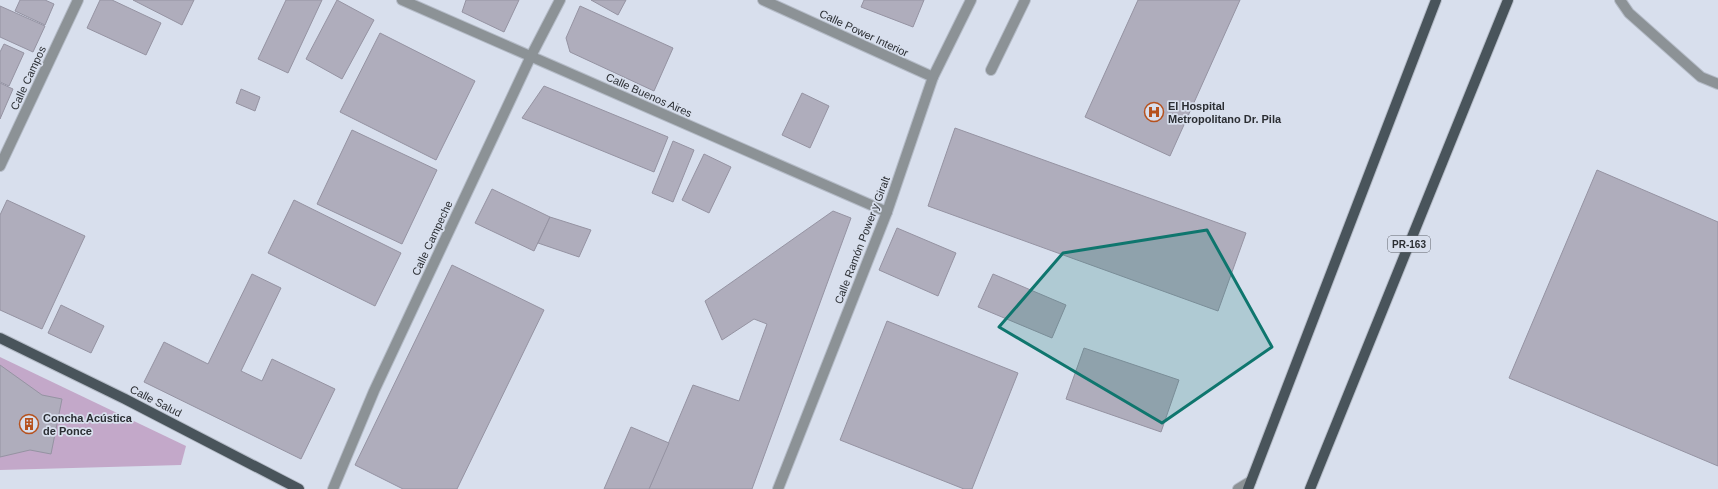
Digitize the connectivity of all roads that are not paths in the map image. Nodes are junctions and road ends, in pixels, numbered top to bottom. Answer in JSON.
{"nodes":[{"id":1,"x":78,"y":0,"type":"edge"},
{"id":2,"x":402,"y":0,"type":"edge"},
{"id":3,"x":560,"y":0,"type":"edge"},
{"id":4,"x":763,"y":0,"type":"edge"},
{"id":5,"x":971,"y":0,"type":"edge"},
{"id":6,"x":1025,"y":0,"type":"edge"},
{"id":7,"x":1436,"y":0,"type":"edge"},
{"id":8,"x":1508,"y":0,"type":"edge"},
{"id":9,"x":1620,"y":0,"type":"edge"},
{"id":10,"x":531,"y":56,"type":"junction"},
{"id":11,"x":992,"y":70,"type":"dead end"},
{"id":12,"x":933,"y":77,"type":"junction"},
{"id":13,"x":1718,"y":84,"type":"edge"},
{"id":14,"x":0,"y":166,"type":"edge"},
{"id":15,"x":887,"y":212,"type":"junction"},
{"id":16,"x":0,"y":338,"type":"edge"},
{"id":17,"x":1249,"y":485,"type":"edge"},
{"id":18,"x":299,"y":489,"type":"edge"},
{"id":19,"x":333,"y":489,"type":"edge"},
{"id":20,"x":778,"y":489,"type":"edge"},
{"id":21,"x":1238,"y":489,"type":"edge"},
{"id":22,"x":1310,"y":489,"type":"edge"}],
"edges":[{"from":1,"to":14,"type":"street","name":"Calle Campos"},
{"from":2,"to":10,"type":"street","name":"Calle Buenos Aires"},
{"from":3,"to":10,"type":"street","name":"Calle Campeche"},
{"from":4,"to":12,"type":"street","name":"Calle Power Interior"},
{"from":5,"to":12,"type":"street","name":"Calle Ramón Power y Giralt"},
{"from":6,"to":11,"type":"street"},
{"from":7,"to":17,"type":"main road"},
{"from":8,"to":22,"type":"main road","number":"PR-163"},
{"from":9,"to":13,"type":"street"},
{"from":10,"to":15,"type":"street","name":"Calle Buenos Aires"},
{"from":10,"to":19,"type":"street","name":"Calle Campeche"},
{"from":12,"to":15,"type":"street","name":"Calle Ramón Power y Giralt"},
{"from":15,"to":20,"type":"street","name":"Calle Ramón Power y Giralt"},
{"from":16,"to":18,"type":"main road","name":"Calle Salud"},
{"from":17,"to":21,"type":"street"}]}
